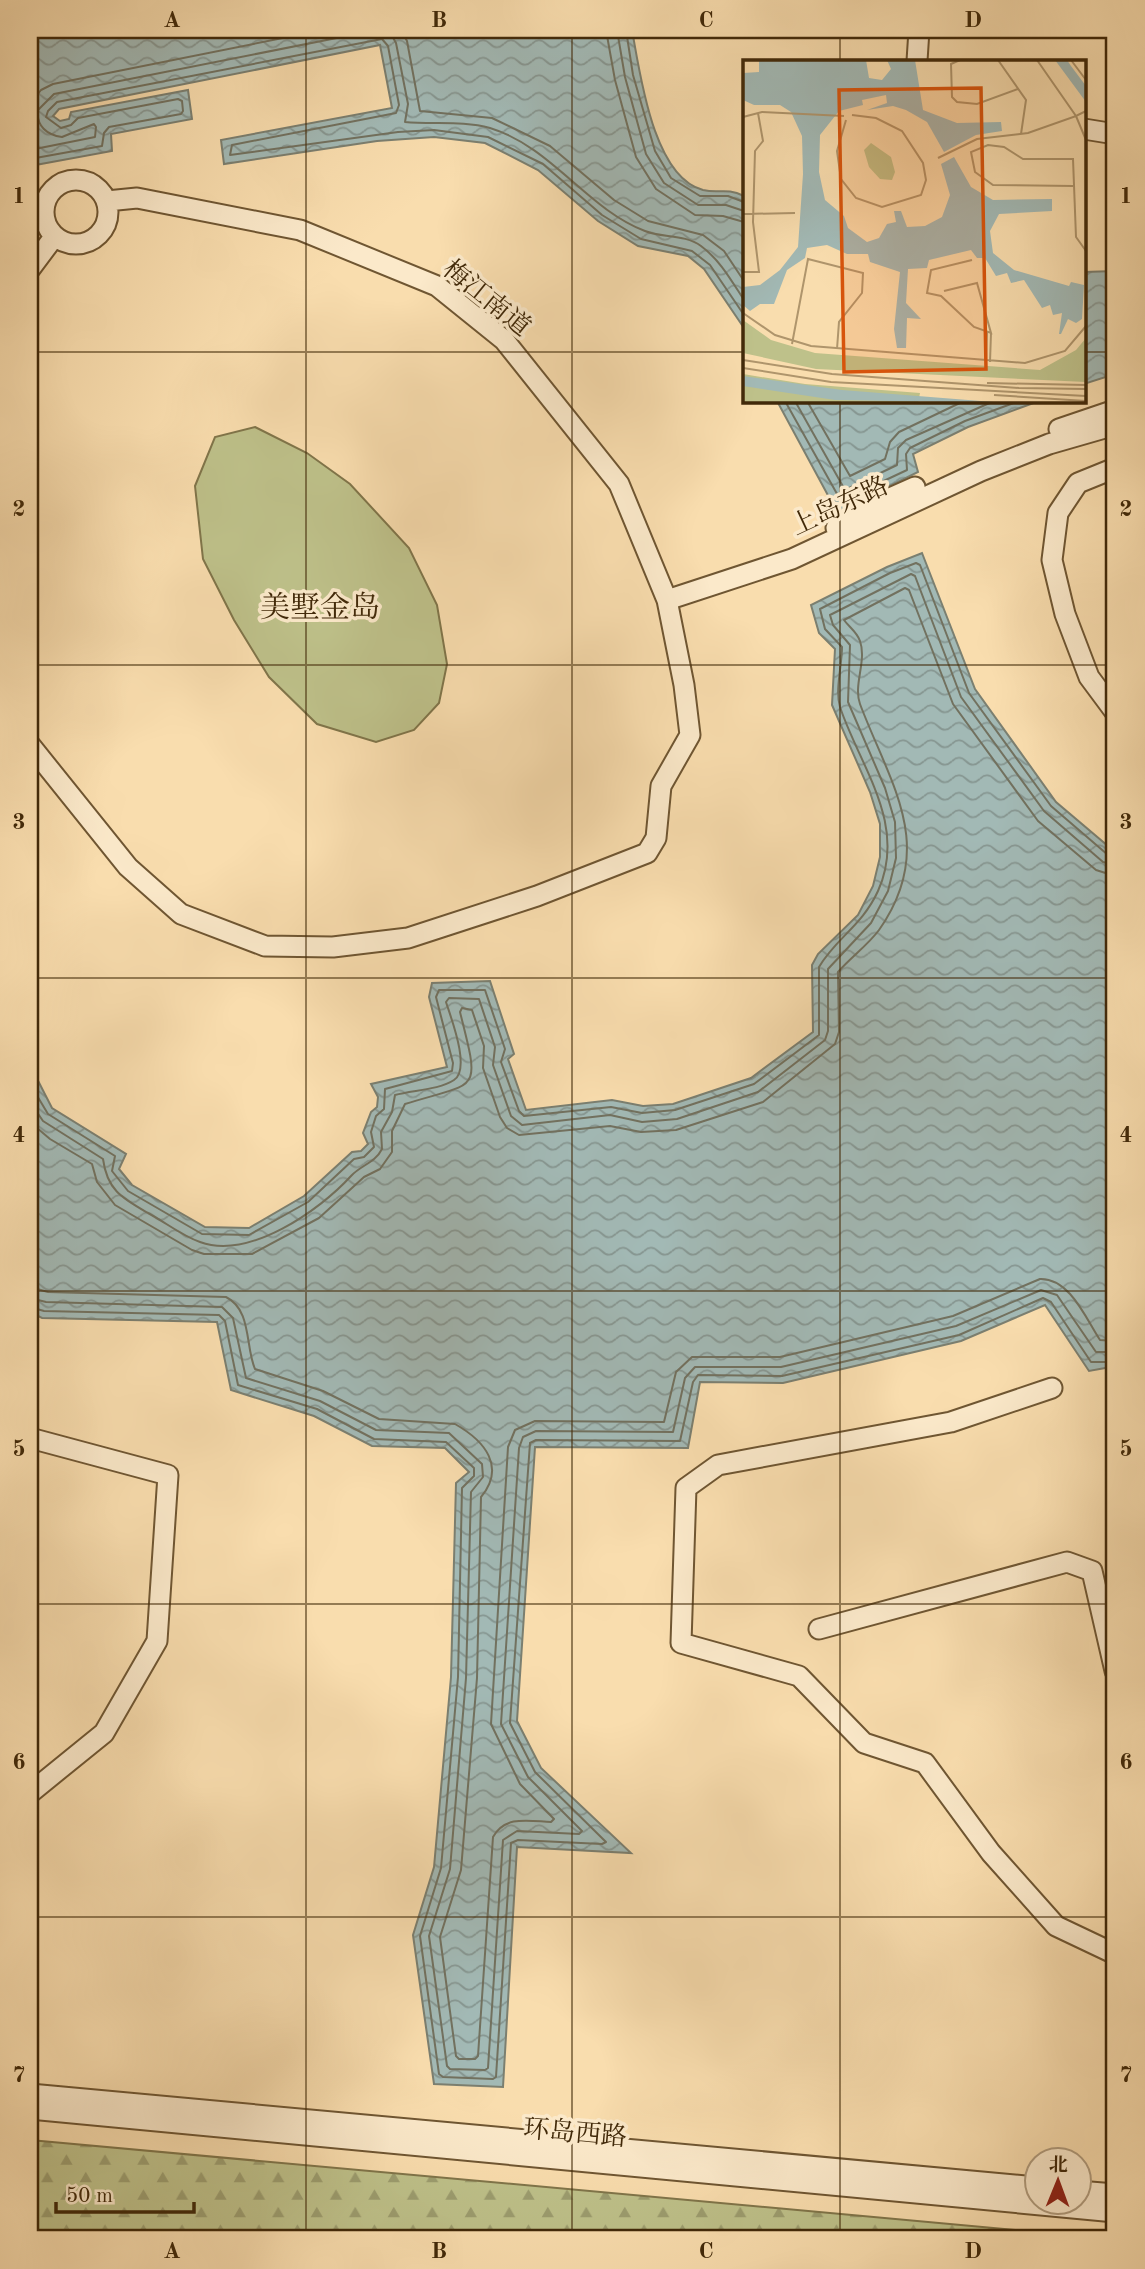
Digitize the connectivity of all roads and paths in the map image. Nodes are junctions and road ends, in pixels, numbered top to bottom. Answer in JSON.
{"nodes":[{"id":1,"x":919,"y":30,"type":"edge"},
{"id":2,"x":917,"y":60,"type":"edge"},
{"id":3,"x":1086,"y":129,"type":"edge"},
{"id":4,"x":1115,"y":134,"type":"edge"},
{"id":5,"x":107,"y":201,"type":"junction"},
{"id":6,"x":36,"y":207,"type":"edge"},
{"id":7,"x":54,"y":237,"type":"junction"},
{"id":8,"x":30,"y":269,"type":"edge"},
{"id":9,"x":1115,"y":410,"type":"edge"},
{"id":10,"x":1115,"y":425,"type":"edge"},
{"id":11,"x":1115,"y":468,"type":"edge"},
{"id":12,"x":792,"y":559,"type":"junction"},
{"id":13,"x":667,"y":600,"type":"junction"},
{"id":14,"x":1115,"y":712,"type":"edge"},
{"id":15,"x":30,"y":745,"type":"edge"},
{"id":16,"x":1052,"y":1388,"type":"dead end"},
{"id":17,"x":30,"y":1438,"type":"edge"},
{"id":18,"x":819,"y":1629,"type":"dead end"},
{"id":19,"x":1115,"y":1671,"type":"edge"},
{"id":20,"x":30,"y":1793,"type":"edge"},
{"id":21,"x":1115,"y":1954,"type":"edge"},
{"id":22,"x":30,"y":2094,"type":"edge"},
{"id":23,"x":30,"y":2109,"type":"edge"},
{"id":24,"x":1023,"y":2186,"type":"edge"},
{"id":25,"x":1092,"y":2192,"type":"edge"},
{"id":26,"x":1115,"y":2194,"type":"edge"},
{"id":27,"x":1115,"y":2212,"type":"edge"}],
"edges":[{"from":1,"to":2,"type":"street"},
{"from":3,"to":4,"type":"street"},
{"from":5,"to":6,"type":"street"},
{"from":5,"to":7,"type":"street"},
{"from":5,"to":13,"type":"street","name":"梅江南道"},
{"from":6,"to":7,"type":"street"},
{"from":7,"to":8,"type":"street"},
{"from":9,"to":12,"type":"street","name":"上岛东路"},
{"from":10,"to":12,"type":"street","name":"上岛东路"},
{"from":11,"to":14,"type":"street"},
{"from":12,"to":13,"type":"street"},
{"from":13,"to":15,"type":"street","name":"梅江南道"},
{"from":16,"to":21,"type":"street"},
{"from":17,"to":20,"type":"street"},
{"from":18,"to":19,"type":"street"},
{"from":22,"to":24,"type":"street","name":"环岛西路"},
{"from":23,"to":27,"type":"street","name":"环岛西路"},
{"from":25,"to":26,"type":"street"}]}
